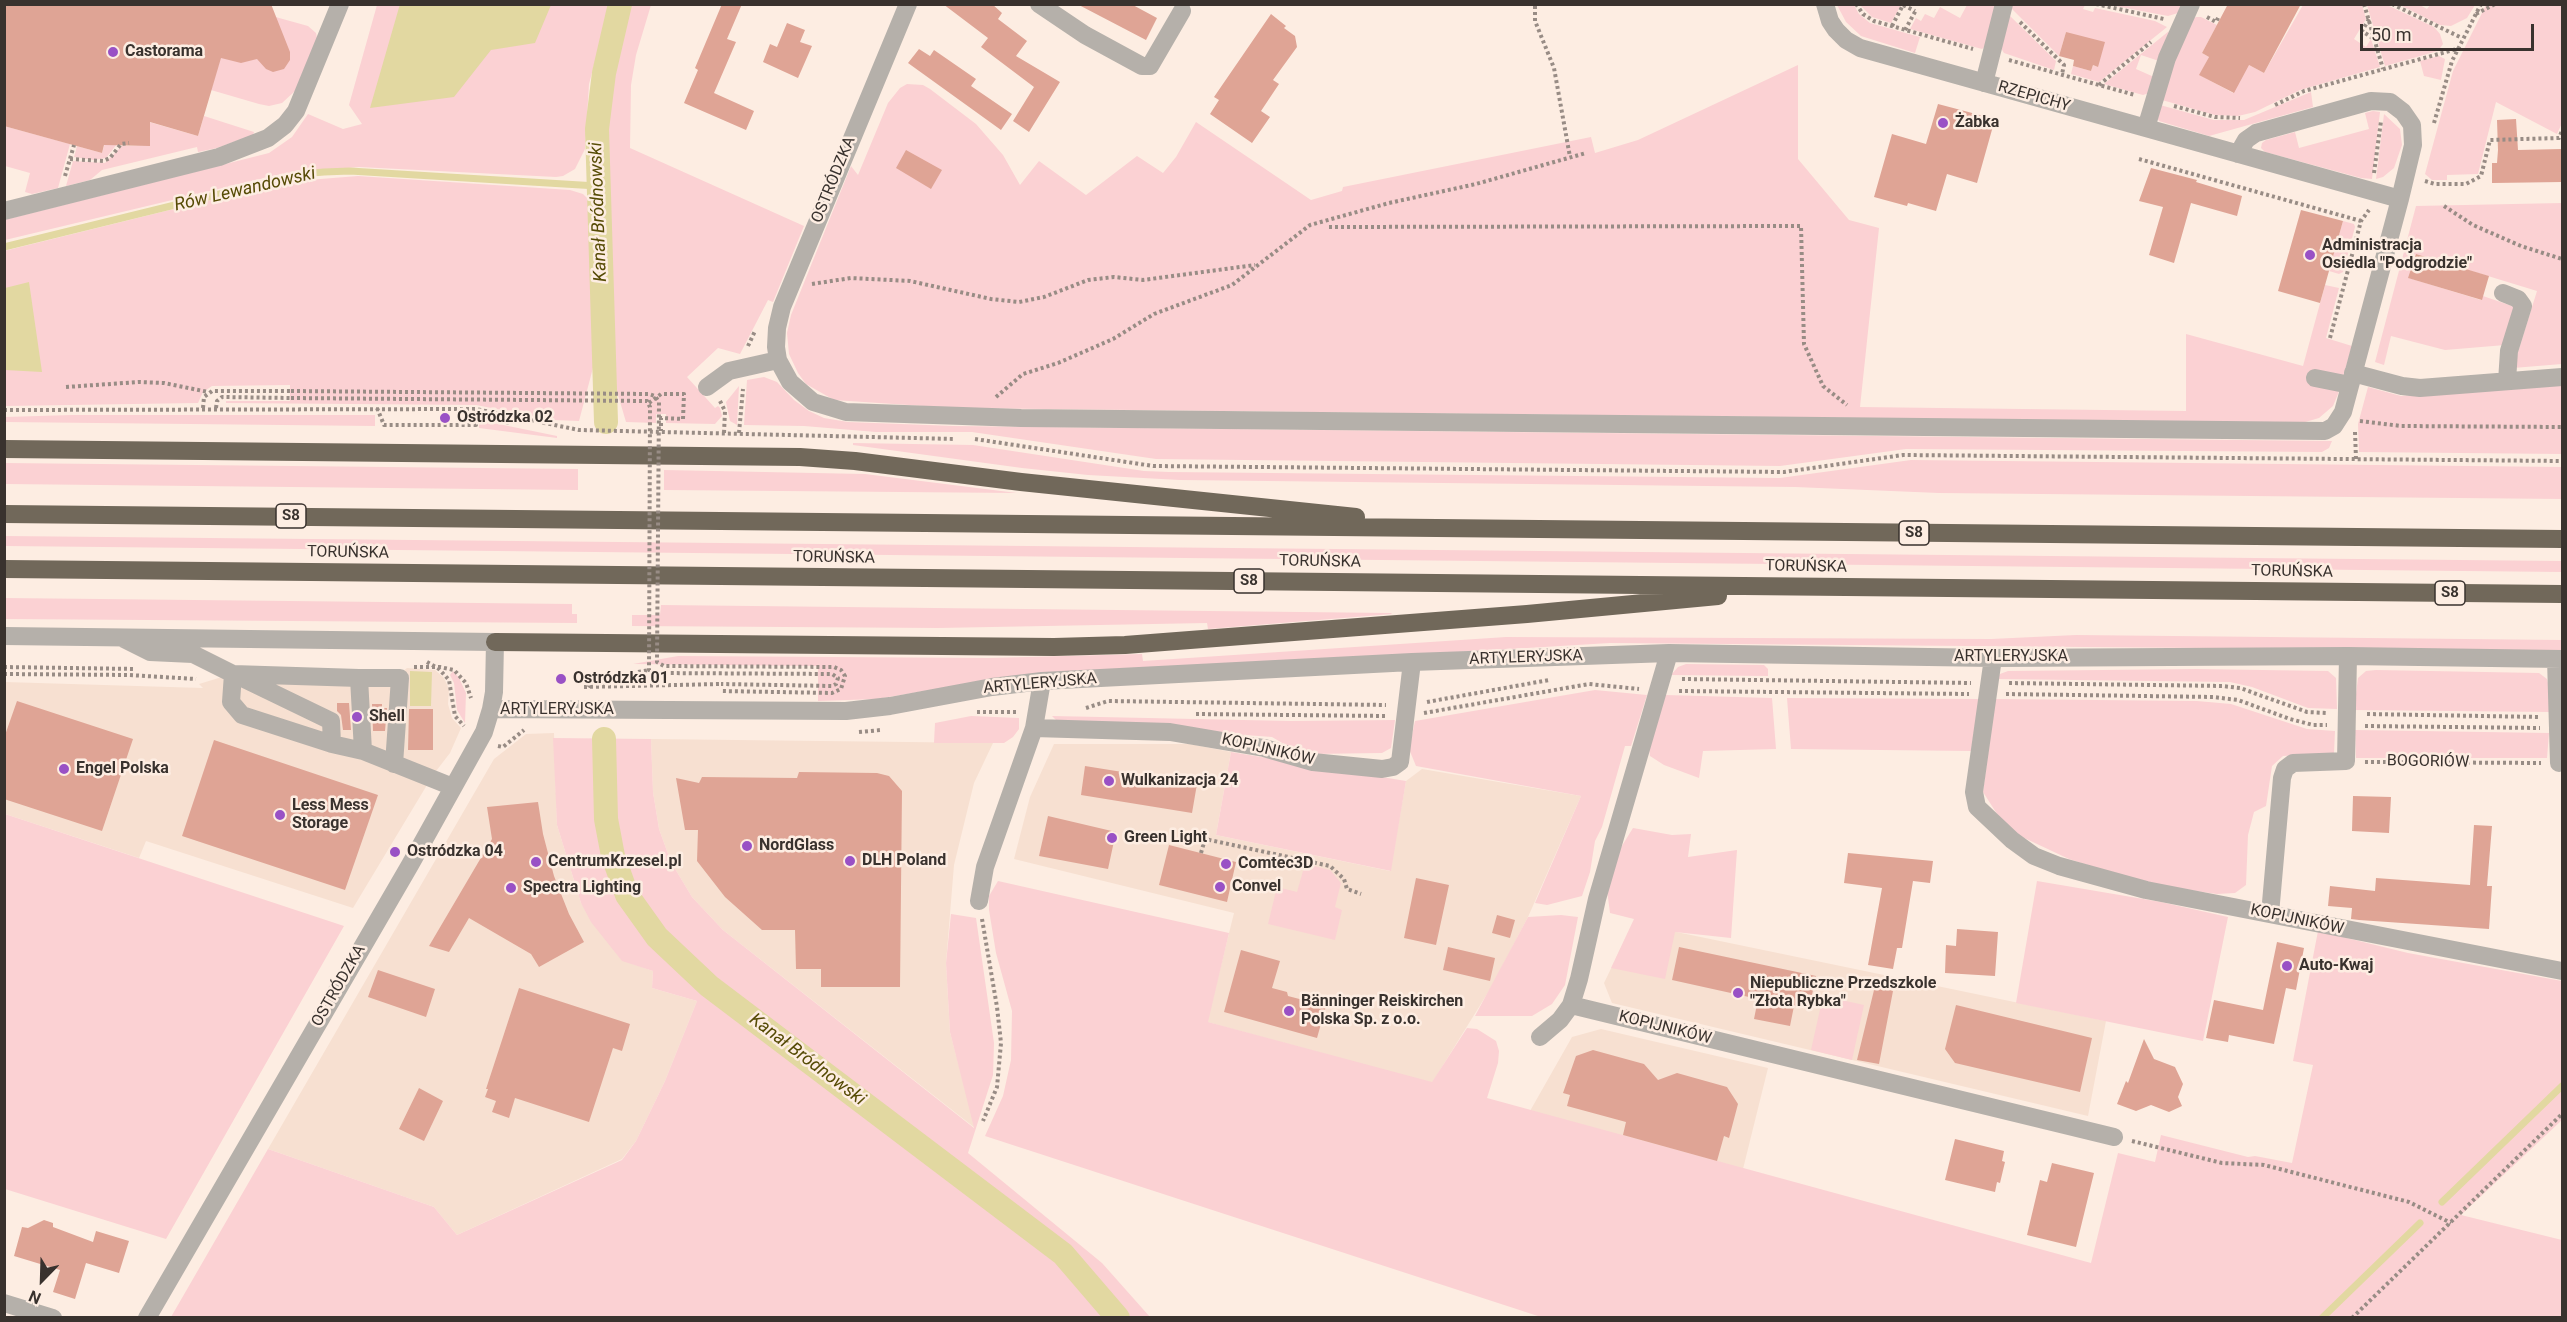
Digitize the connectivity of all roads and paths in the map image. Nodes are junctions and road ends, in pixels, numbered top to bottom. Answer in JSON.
{"nodes":[{"id":1,"x":340,"y":4,"type":"edge"},
{"id":2,"x":908,"y":4,"type":"edge"},
{"id":3,"x":1039,"y":4,"type":"edge"},
{"id":4,"x":1825,"y":4,"type":"edge"},
{"id":5,"x":2096,"y":4,"type":"edge"},
{"id":6,"x":2192,"y":4,"type":"edge"},
{"id":7,"x":2364,"y":4,"type":"edge"},
{"id":8,"x":2392,"y":4,"type":"edge"},
{"id":9,"x":2481,"y":4,"type":"edge"},
{"id":10,"x":2494,"y":4,"type":"edge"},
{"id":11,"x":2004,"y":5,"type":"edge"},
{"id":12,"x":1535,"y":6,"type":"dead end"},
{"id":13,"x":1182,"y":10,"type":"dead end"},
{"id":14,"x":2214,"y":13,"type":"dead end"},
{"id":15,"x":2476,"y":14,"type":"junction"},
{"id":16,"x":2221,"y":17,"type":"dead end"},
{"id":17,"x":2369,"y":19,"type":"junction"},
{"id":18,"x":2180,"y":22,"type":"junction"},
{"id":19,"x":1892,"y":26,"type":"dead end"},
{"id":20,"x":1905,"y":30,"type":"dead end"},
{"id":21,"x":2462,"y":38,"type":"junction"},
{"id":22,"x":2374,"y":39,"type":"junction"},
{"id":23,"x":2383,"y":69,"type":"junction"},
{"id":24,"x":2062,"y":75,"type":"dead end"},
{"id":25,"x":1984,"y":83,"type":"junction"},
{"id":26,"x":2099,"y":85,"type":"dead end"},
{"id":27,"x":2383,"y":100,"type":"junction"},
{"id":28,"x":2154,"y":101,"type":"junction"},
{"id":29,"x":2265,"y":109,"type":"dead end"},
{"id":30,"x":2247,"y":117,"type":"dead end"},
{"id":31,"x":2146,"y":128,"type":"junction"},
{"id":32,"x":2562,"y":131,"type":"edge"},
{"id":33,"x":129,"y":143,"type":"dead end"},
{"id":34,"x":74,"y":145,"type":"dead end"},
{"id":35,"x":1586,"y":153,"type":"dead end"},
{"id":36,"x":2238,"y":154,"type":"junction"},
{"id":37,"x":1570,"y":158,"type":"junction"},
{"id":38,"x":70,"y":159,"type":"junction"},
{"id":39,"x":2139,"y":159,"type":"dead end"},
{"id":40,"x":2421,"y":177,"type":"dead end"},
{"id":41,"x":2372,"y":192,"type":"junction"},
{"id":42,"x":59,"y":197,"type":"junction"},
{"id":43,"x":2400,"y":199,"type":"junction"},
{"id":44,"x":2444,"y":206,"type":"dead end"},
{"id":45,"x":4,"y":211,"type":"edge"},
{"id":46,"x":1329,"y":227,"type":"dead end"},
{"id":47,"x":2562,"y":259,"type":"edge"},
{"id":48,"x":1259,"y":264,"type":"junction"},
{"id":49,"x":2338,"y":279,"type":"dead end"},
{"id":50,"x":793,"y":280,"type":"junction"},
{"id":51,"x":2345,"y":281,"type":"junction"},
{"id":52,"x":2503,"y":293,"type":"dead end"},
{"id":53,"x":2330,"y":338,"type":"dead end"},
{"id":54,"x":778,"y":360,"type":"junction"},
{"id":55,"x":2562,"y":377,"type":"edge"},
{"id":56,"x":2315,"y":378,"type":"dead end"},
{"id":57,"x":2351,"y":379,"type":"junction"},
{"id":58,"x":2506,"y":381,"type":"junction"},
{"id":59,"x":66,"y":387,"type":"dead end"},
{"id":60,"x":707,"y":387,"type":"joint"},
{"id":61,"x":208,"y":392,"type":"junction"},
{"id":62,"x":656,"y":397,"type":"junction"},
{"id":63,"x":649,"y":403,"type":"junction"},
{"id":64,"x":203,"y":408,"type":"junction"},
{"id":65,"x":216,"y":408,"type":"junction"},
{"id":66,"x":377,"y":408,"type":"junction"},
{"id":67,"x":4,"y":410,"type":"edge"},
{"id":68,"x":511,"y":416,"type":"junction"},
{"id":69,"x":2349,"y":416,"type":"junction"},
{"id":70,"x":974,"y":417,"type":"junction"},
{"id":71,"x":1873,"y":427,"type":"junction"},
{"id":72,"x":2562,"y":427,"type":"edge"},
{"id":73,"x":661,"y":431,"type":"junction"},
{"id":74,"x":724,"y":433,"type":"junction"},
{"id":75,"x":958,"y":439,"type":"dead end"},
{"id":76,"x":966,"y":439,"type":"dead end"},
{"id":77,"x":4,"y":449,"type":"edge"},
{"id":78,"x":2562,"y":461,"type":"edge"},
{"id":79,"x":4,"y":514,"type":"edge"},
{"id":80,"x":1489,"y":529,"type":"junction"},
{"id":81,"x":2562,"y":539,"type":"edge"},
{"id":82,"x":4,"y":569,"type":"edge"},
{"id":83,"x":1865,"y":587,"type":"junction"},
{"id":84,"x":2562,"y":594,"type":"edge"},
{"id":85,"x":4,"y":636,"type":"edge"},
{"id":86,"x":119,"y":637,"type":"junction"},
{"id":87,"x":495,"y":642,"type":"junction"},
{"id":88,"x":1669,"y":653,"type":"junction"},
{"id":89,"x":2348,"y":656,"type":"junction"},
{"id":90,"x":1993,"y":658,"type":"junction"},
{"id":91,"x":2559,"y":659,"type":"edge"},
{"id":92,"x":1412,"y":662,"type":"junction"},
{"id":93,"x":649,"y":670,"type":"junction"},
{"id":94,"x":233,"y":674,"type":"junction"},
{"id":95,"x":359,"y":678,"type":"junction"},
{"id":96,"x":1553,"y":679,"type":"dead end"},
{"id":97,"x":1042,"y":681,"type":"junction"},
{"id":98,"x":1659,"y":684,"type":"junction"},
{"id":99,"x":581,"y":687,"type":"dead end"},
{"id":100,"x":588,"y":687,"type":"junction"},
{"id":101,"x":1989,"y":688,"type":"junction"},
{"id":102,"x":721,"y":691,"type":"dead end"},
{"id":103,"x":982,"y":706,"type":"dead end"},
{"id":104,"x":491,"y":709,"type":"junction"},
{"id":105,"x":525,"y":709,"type":"junction"},
{"id":106,"x":1406,"y":710,"type":"junction"},
{"id":107,"x":970,"y":712,"type":"dead end"},
{"id":108,"x":1095,"y":713,"type":"dead end"},
{"id":109,"x":1188,"y":714,"type":"dead end"},
{"id":110,"x":1036,"y":716,"type":"junction"},
{"id":111,"x":2347,"y":719,"type":"junction"},
{"id":112,"x":2557,"y":722,"type":"junction"},
{"id":113,"x":890,"y":728,"type":"dead end"},
{"id":114,"x":856,"y":732,"type":"dead end"},
{"id":115,"x":502,"y":737,"type":"dead end"},
{"id":116,"x":488,"y":740,"type":"junction"},
{"id":117,"x":332,"y":744,"type":"junction"},
{"id":118,"x":363,"y":751,"type":"junction"},
{"id":119,"x":2346,"y":761,"type":"junction"},
{"id":120,"x":394,"y":764,"type":"junction"},
{"id":121,"x":2559,"y":764,"type":"joint"},
{"id":122,"x":453,"y":788,"type":"junction"},
{"id":123,"x":1201,"y":853,"type":"dead end"},
{"id":124,"x":1361,"y":894,"type":"dead end"},
{"id":125,"x":979,"y":902,"type":"joint"},
{"id":126,"x":2270,"y":914,"type":"junction"},
{"id":127,"x":2562,"y":971,"type":"edge"},
{"id":128,"x":1571,"y":1005,"type":"junction"},
{"id":129,"x":1540,"y":1036,"type":"dead end"},
{"id":130,"x":2562,"y":1114,"type":"edge"},
{"id":131,"x":983,"y":1121,"type":"dead end"},
{"id":132,"x":2114,"y":1137,"type":"joint"},
{"id":133,"x":2451,"y":1223,"type":"junction"},
{"id":134,"x":4,"y":1303,"type":"edge"},
{"id":135,"x":53,"y":1317,"type":"edge"},
{"id":136,"x":147,"y":1317,"type":"edge"},
{"id":137,"x":2352,"y":1317,"type":"edge"}],
"edges":[{"from":1,"to":42,"type":"street"},
{"from":2,"to":50,"type":"street","name":"OSTRÓDZKA"},
{"from":3,"to":13,"type":"street"},
{"from":4,"to":25,"type":"street","name":"RZEPICHY"},
{"from":5,"to":18,"type":"path"},
{"from":6,"to":18,"type":"street"},
{"from":7,"to":17,"type":"path"},
{"from":8,"to":21,"type":"path"},
{"from":9,"to":15,"type":"path"},
{"from":10,"to":15,"type":"path"},
{"from":11,"to":24,"type":"path"},
{"from":11,"to":25,"type":"street"},
{"from":12,"to":37,"type":"path"},
{"from":14,"to":16,"type":"path"},
{"from":15,"to":21,"type":"path"},
{"from":17,"to":22,"type":"path"},
{"from":17,"to":22,"type":"path"},
{"from":18,"to":26,"type":"path"},
{"from":18,"to":28,"type":"street"},
{"from":19,"to":20,"type":"path"},
{"from":21,"to":23,"type":"path"},
{"from":22,"to":23,"type":"path"},
{"from":23,"to":29,"type":"path"},
{"from":25,"to":31,"type":"street","name":"RZEPICHY"},
{"from":27,"to":36,"type":"street"},
{"from":27,"to":41,"type":"path"},
{"from":27,"to":43,"type":"street"},
{"from":28,"to":30,"type":"path"},
{"from":28,"to":31,"type":"street"},
{"from":31,"to":36,"type":"street","name":"RZEPICHY"},
{"from":32,"to":40,"type":"path"},
{"from":33,"to":38,"type":"path"},
{"from":34,"to":38,"type":"path"},
{"from":35,"to":37,"type":"path"},
{"from":36,"to":41,"type":"street","name":"RZEPICHY"},
{"from":37,"to":48,"type":"path"},
{"from":38,"to":42,"type":"path"},
{"from":39,"to":51,"type":"path"},
{"from":41,"to":43,"type":"street","name":"RZEPICHY"},
{"from":42,"to":45,"type":"street"},
{"from":43,"to":57,"type":"street"},
{"from":44,"to":47,"type":"path"},
{"from":46,"to":71,"type":"path"},
{"from":48,"to":50,"type":"path"},
{"from":48,"to":70,"type":"path"},
{"from":49,"to":51,"type":"path"},
{"from":50,"to":54,"type":"street","name":"OSTRÓDZKA"},
{"from":51,"to":53,"type":"path"},
{"from":52,"to":58,"type":"street"},
{"from":54,"to":60,"type":"street"},
{"from":54,"to":70,"type":"street"},
{"from":55,"to":58,"type":"street"},
{"from":56,"to":57,"type":"street"},
{"from":57,"to":58,"type":"street"},
{"from":57,"to":69,"type":"street"},
{"from":59,"to":61,"type":"path"},
{"from":60,"to":74,"type":"path"},
{"from":61,"to":62,"type":"path","bridge":true},
{"from":61,"to":64,"type":"path"},
{"from":62,"to":63,"type":"path","bridge":true},
{"from":62,"to":73,"type":"path"},
{"from":62,"to":102,"type":"path","bridge":true},
{"from":63,"to":65,"type":"path","bridge":true},
{"from":63,"to":93,"type":"path","bridge":true},
{"from":64,"to":65,"type":"path"},
{"from":64,"to":67,"type":"path"},
{"from":65,"to":66,"type":"path"},
{"from":66,"to":68,"type":"path"},
{"from":66,"to":68,"type":"path"},
{"from":68,"to":73,"type":"path"},
{"from":69,"to":71,"type":"street"},
{"from":69,"to":72,"type":"path"},
{"from":70,"to":71,"type":"street"},
{"from":73,"to":74,"type":"path"},
{"from":74,"to":75,"type":"path"},
{"from":76,"to":78,"type":"path"},
{"from":77,"to":80,"type":"highway"},
{"from":79,"to":80,"type":"highway","number":"S8"},
{"from":80,"to":81,"type":"highway","number":"S8"},
{"from":82,"to":83,"type":"highway","name":"TORUŃSKA","number":"S8"},
{"from":83,"to":84,"type":"highway","name":"TORUŃSKA","number":"S8"},
{"from":83,"to":87,"type":"highway"},
{"from":85,"to":86,"type":"street"},
{"from":86,"to":87,"type":"street"},
{"from":86,"to":94,"type":"street"},
{"from":87,"to":104,"type":"street","name":"OSTRÓDZKA"},
{"from":88,"to":90,"type":"street","name":"ARTYLERYJSKA"},
{"from":88,"to":92,"type":"street","name":"ARTYLERYJSKA"},
{"from":88,"to":98,"type":"street"},
{"from":89,"to":90,"type":"street","name":"ARTYLERYJSKA"},
{"from":89,"to":91,"type":"street","name":"ARTYLERYJSKA"},
{"from":89,"to":111,"type":"street"},
{"from":90,"to":101,"type":"street"},
{"from":91,"to":112,"type":"street"},
{"from":92,"to":97,"type":"street","name":"ARTYLERYJSKA"},
{"from":92,"to":106,"type":"street","name":"KOPIJNIKÓW"},
{"from":93,"to":100,"type":"path","bridge":true},
{"from":93,"to":100,"type":"path","bridge":true},
{"from":94,"to":95,"type":"street"},
{"from":94,"to":117,"type":"street"},
{"from":94,"to":117,"type":"street"},
{"from":95,"to":118,"type":"street"},
{"from":95,"to":120,"type":"street"},
{"from":96,"to":106,"type":"path"},
{"from":97,"to":105,"type":"street","name":"ARTYLERYJSKA"},
{"from":97,"to":110,"type":"street"},
{"from":98,"to":101,"type":"path"},
{"from":98,"to":101,"type":"path"},
{"from":98,"to":106,"type":"path"},
{"from":98,"to":128,"type":"street"},
{"from":99,"to":100,"type":"path"},
{"from":101,"to":111,"type":"path"},
{"from":101,"to":111,"type":"path"},
{"from":101,"to":126,"type":"street","name":"KOPIJNIKÓW"},
{"from":103,"to":110,"type":"path"},
{"from":104,"to":105,"type":"street","name":"ARTYLERYJSKA"},
{"from":104,"to":116,"type":"street","name":"OSTRÓDZKA"},
{"from":105,"to":116,"type":"path"},
{"from":106,"to":108,"type":"path"},
{"from":106,"to":109,"type":"path"},
{"from":106,"to":110,"type":"street","name":"KOPIJNIKÓW"},
{"from":107,"to":110,"type":"path"},
{"from":110,"to":125,"type":"street"},
{"from":111,"to":112,"type":"path"},
{"from":111,"to":112,"type":"path"},
{"from":111,"to":119,"type":"street"},
{"from":112,"to":121,"type":"street"},
{"from":113,"to":114,"type":"path"},
{"from":115,"to":116,"type":"path"},
{"from":116,"to":122,"type":"street","name":"OSTRÓDZKA"},
{"from":117,"to":118,"type":"street"},
{"from":118,"to":120,"type":"street"},
{"from":119,"to":121,"type":"path","name":"BOGORIÓW"},
{"from":119,"to":126,"type":"street"},
{"from":120,"to":122,"type":"street"},
{"from":122,"to":136,"type":"street","name":"OSTRÓDZKA"},
{"from":123,"to":124,"type":"path"},
{"from":125,"to":131,"type":"path"},
{"from":126,"to":127,"type":"street","name":"KOPIJNIKÓW"},
{"from":128,"to":129,"type":"street"},
{"from":128,"to":132,"type":"street","name":"KOPIJNIKÓW"},
{"from":130,"to":133,"type":"path"},
{"from":132,"to":133,"type":"path"},
{"from":133,"to":137,"type":"path"},
{"from":134,"to":135,"type":"street"}]}
